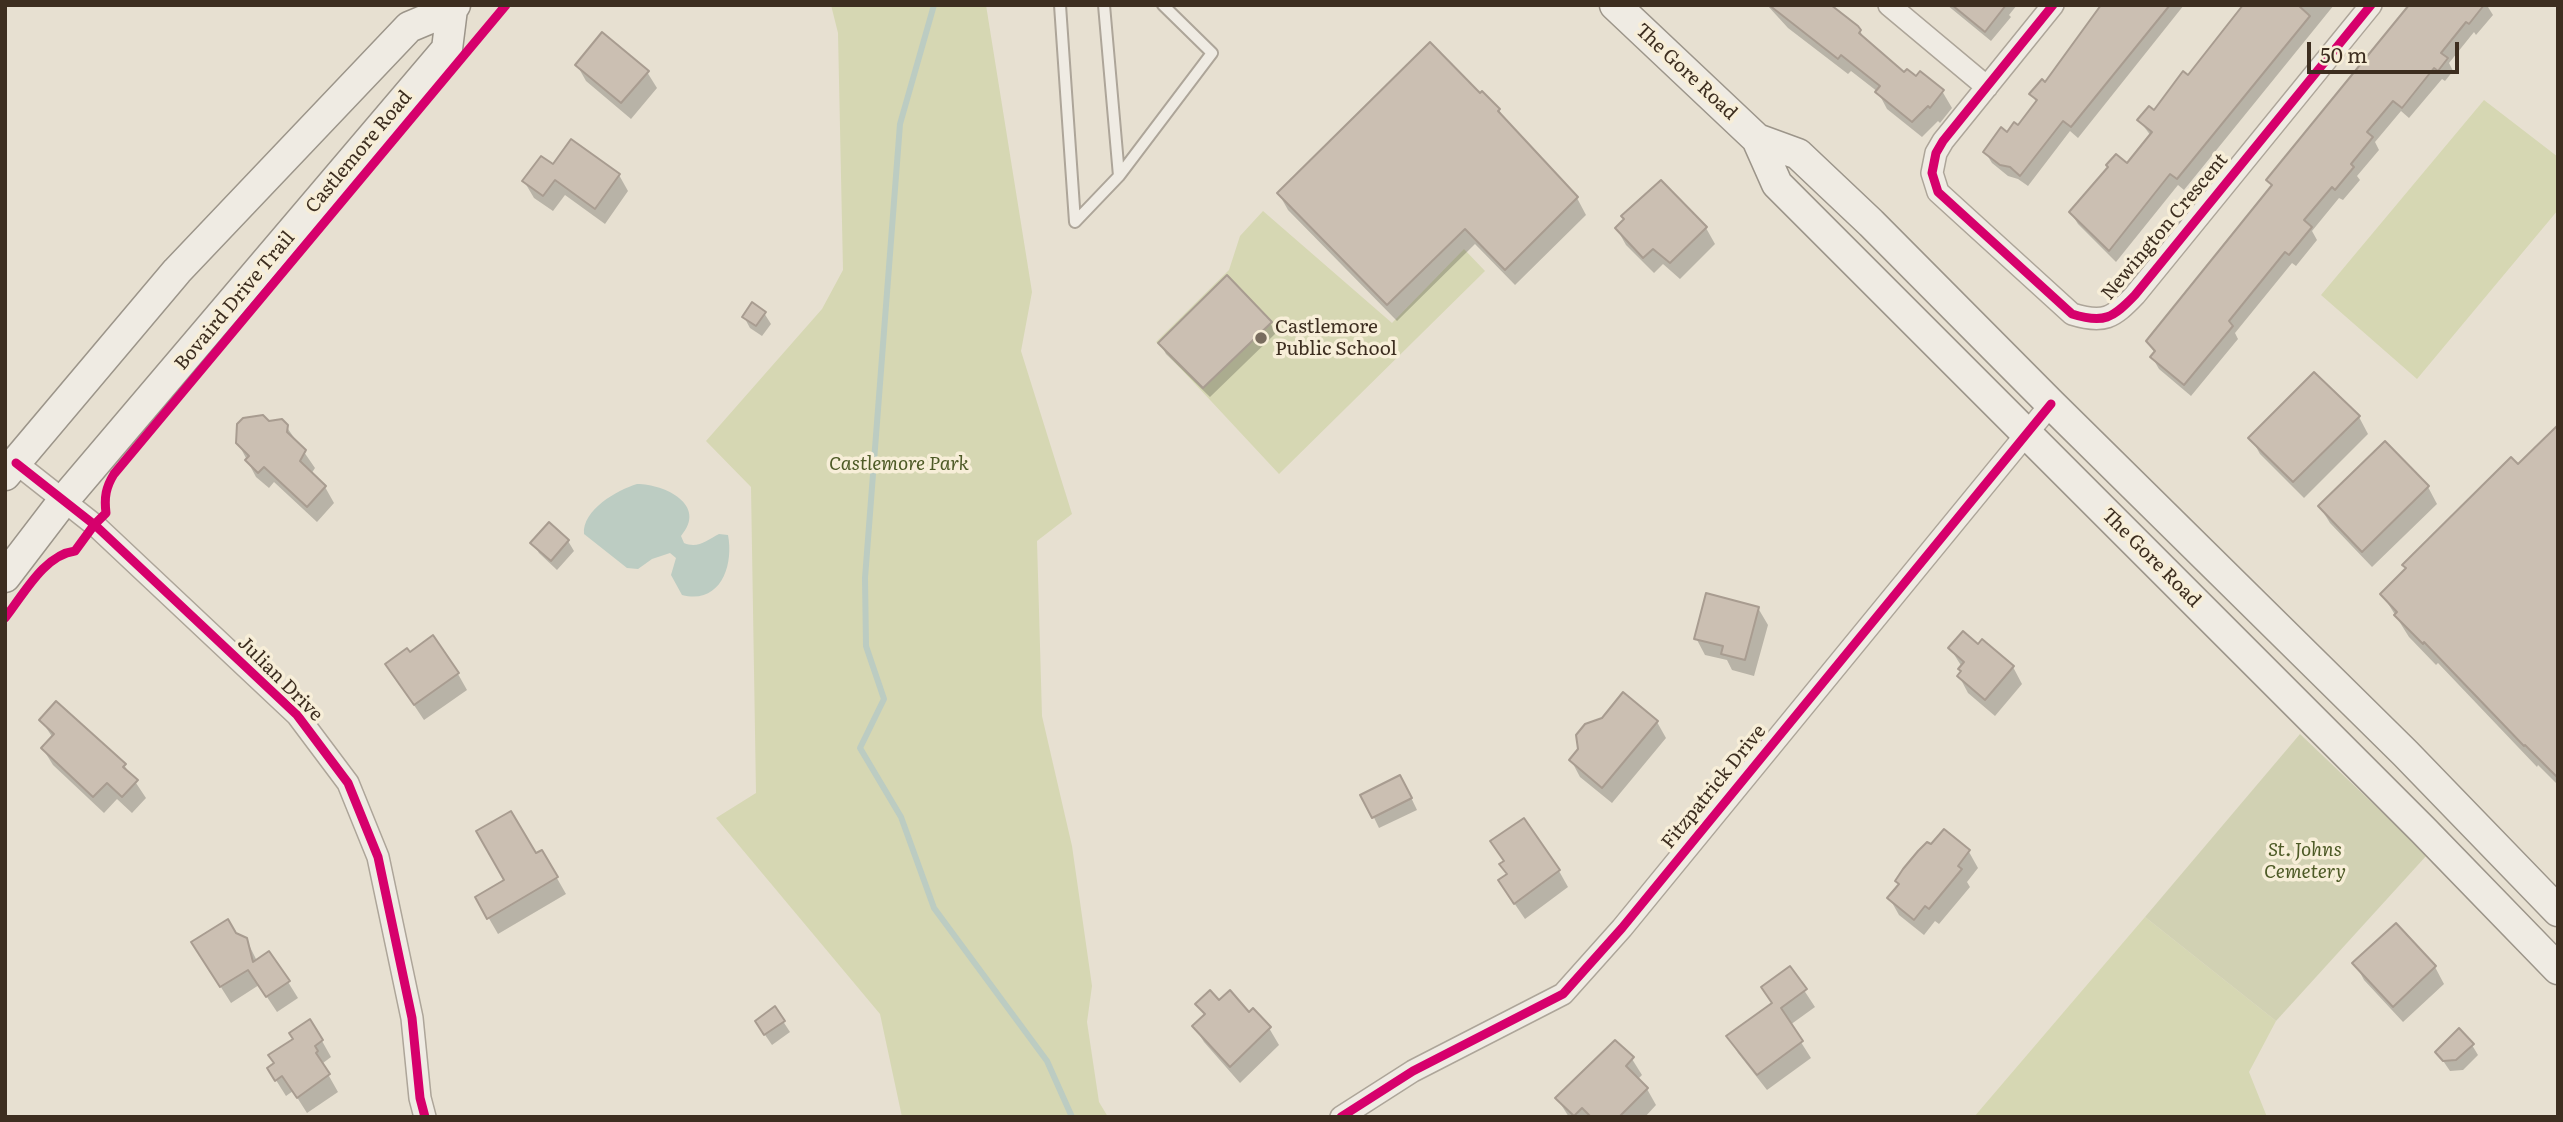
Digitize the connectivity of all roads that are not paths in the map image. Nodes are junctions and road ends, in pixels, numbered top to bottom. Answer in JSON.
{"nodes":[{"id":1,"x":1060,"y":5,"type":"edge"},
{"id":2,"x":1104,"y":5,"type":"edge"},
{"id":3,"x":1163,"y":5,"type":"edge"},
{"id":4,"x":1615,"y":5,"type":"edge"},
{"id":5,"x":1889,"y":5,"type":"edge"},
{"id":6,"x":2053,"y":5,"type":"edge"},
{"id":7,"x":2371,"y":5,"type":"edge"},
{"id":8,"x":454,"y":7,"type":"edge"},
{"id":9,"x":1987,"y":87,"type":"junction"},
{"id":10,"x":1757,"y":139,"type":"junction"},
{"id":11,"x":1119,"y":176,"type":"junction"},
{"id":12,"x":2051,"y":404,"type":"junction"},
{"id":13,"x":2026,"y":435,"type":"junction"},
{"id":14,"x":10,"y":469,"type":"edge"},
{"id":15,"x":63,"y":501,"type":"junction"},
{"id":16,"x":5,"y":577,"type":"edge"},
{"id":17,"x":2558,"y":911,"type":"edge"},
{"id":18,"x":2558,"y":969,"type":"edge"},
{"id":19,"x":425,"y":1117,"type":"edge"},
{"id":20,"x":1341,"y":1117,"type":"edge"}],
"edges":[{"from":1,"to":11,"type":"lane"},
{"from":2,"to":11,"type":"lane"},
{"from":3,"to":11,"type":"lane"},
{"from":4,"to":10,"type":"main road","name":"The Gore Road"},
{"from":5,"to":9,"type":"street"},
{"from":6,"to":9,"type":"street","name":"Newington Crescent"},
{"from":7,"to":9,"type":"street","name":"Newington Crescent"},
{"from":8,"to":14,"type":"main road","name":"Castlemore Road"},
{"from":8,"to":15,"type":"main road","name":"Castlemore Road"},
{"from":10,"to":12,"type":"main road","name":"The Gore Road"},
{"from":10,"to":13,"type":"main road","name":"The Gore Road"},
{"from":12,"to":13,"type":"street","name":"Fitzpatrick Drive"},
{"from":12,"to":17,"type":"main road","name":"The Gore Road"},
{"from":13,"to":18,"type":"main road","name":"The Gore Road"},
{"from":13,"to":20,"type":"street","name":"Fitzpatrick Drive"},
{"from":14,"to":15,"type":"street","name":"Julian Drive"},
{"from":15,"to":16,"type":"main road","name":"Castlemore Road"},
{"from":15,"to":19,"type":"street","name":"Julian Drive"}]}
